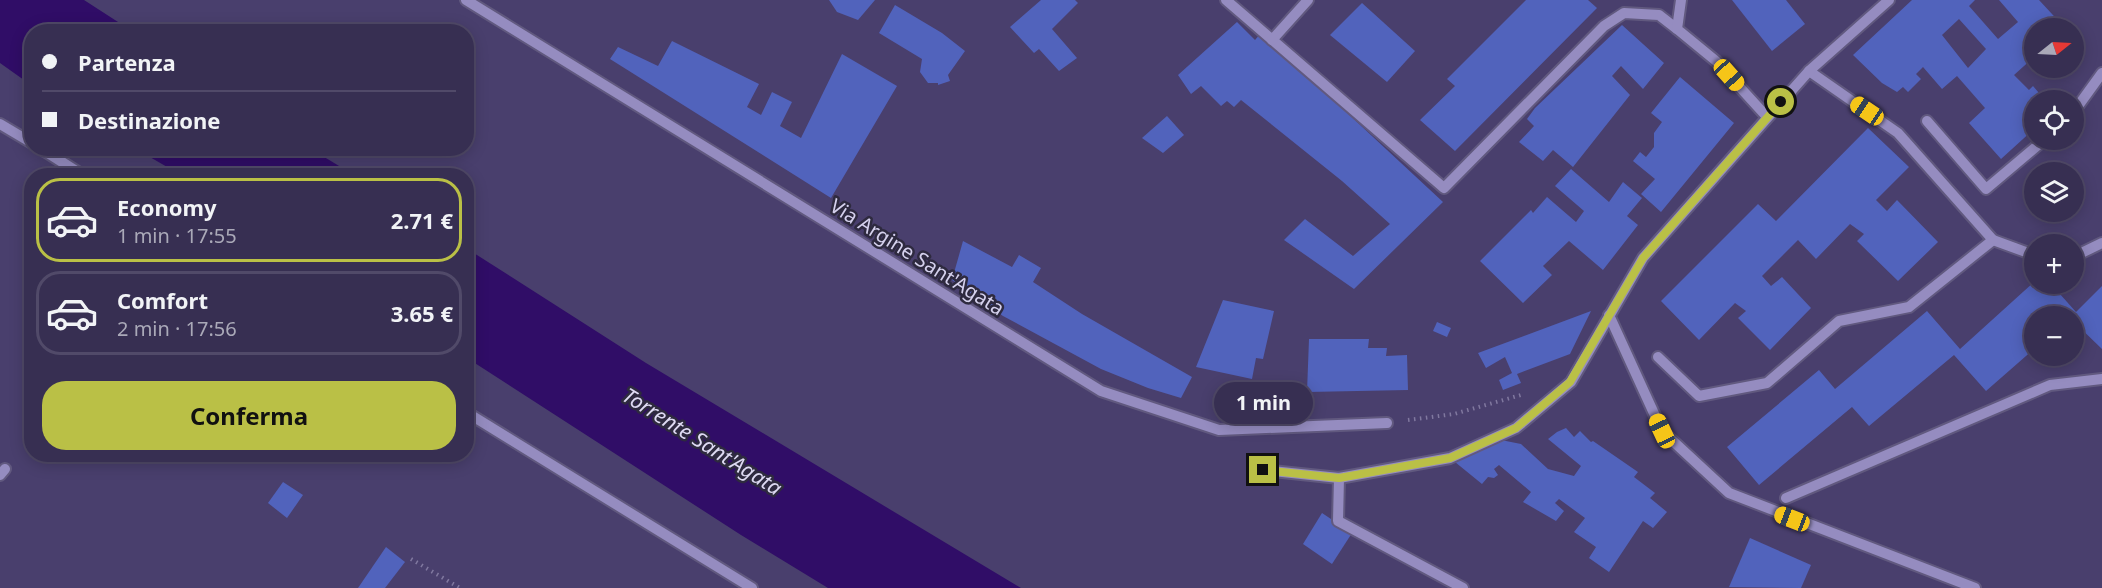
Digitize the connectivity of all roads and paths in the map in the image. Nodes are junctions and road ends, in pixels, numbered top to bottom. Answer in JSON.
{"nodes":[{"id":1,"x":466,"y":0,"type":"edge"},
{"id":2,"x":1226,"y":0,"type":"edge"},
{"id":3,"x":1308,"y":0,"type":"edge"},
{"id":4,"x":1681,"y":0,"type":"edge"},
{"id":5,"x":1889,"y":0,"type":"edge"},
{"id":6,"x":1677,"y":29,"type":"junction"},
{"id":7,"x":1272,"y":40,"type":"junction"},
{"id":8,"x":1809,"y":71,"type":"junction"},
{"id":9,"x":2102,"y":73,"type":"edge"},
{"id":10,"x":2084,"y":98,"type":"edge"},
{"id":11,"x":1767,"y":117,"type":"junction"},
{"id":12,"x":1927,"y":121,"type":"dead end"},
{"id":13,"x":0,"y":124,"type":"edge"},
{"id":14,"x":24,"y":138,"type":"edge"},
{"id":15,"x":2032,"y":150,"type":"edge"},
{"id":16,"x":53,"y":156,"type":"edge"},
{"id":17,"x":71,"y":168,"type":"edge"},
{"id":18,"x":1993,"y":240,"type":"junction"},
{"id":19,"x":2102,"y":243,"type":"edge"},
{"id":20,"x":2024,"y":251,"type":"edge"},
{"id":21,"x":2084,"y":252,"type":"edge"},
{"id":22,"x":1609,"y":315,"type":"junction"},
{"id":23,"x":1658,"y":357,"type":"dead end"},
{"id":24,"x":2102,"y":379,"type":"edge"},
{"id":25,"x":1529,"y":393,"type":"dead end"},
{"id":26,"x":474,"y":417,"type":"edge"},
{"id":27,"x":1387,"y":423,"type":"joint"},
{"id":28,"x":1263,"y":470,"type":"dead end"},
{"id":29,"x":1339,"y":478,"type":"junction"},
{"id":30,"x":1786,"y":498,"type":"dead end"},
{"id":31,"x":411,"y":559,"type":"dead end"},
{"id":32,"x":460,"y":588,"type":"edge"},
{"id":33,"x":752,"y":588,"type":"edge"},
{"id":34,"x":1463,"y":588,"type":"edge"},
{"id":35,"x":1975,"y":588,"type":"edge"}],
"edges":[{"from":1,"to":27,"type":"street","name":"Via Argine Sant'Agata"},
{"from":2,"to":7,"type":"street"},
{"from":3,"to":7,"type":"street"},
{"from":4,"to":6,"type":"street"},
{"from":5,"to":8,"type":"street"},
{"from":6,"to":7,"type":"street"},
{"from":6,"to":11,"type":"street"},
{"from":8,"to":11,"type":"street"},
{"from":8,"to":18,"type":"street"},
{"from":9,"to":10,"type":"street"},
{"from":11,"to":22,"type":"street"},
{"from":12,"to":15,"type":"street"},
{"from":13,"to":14,"type":"street"},
{"from":16,"to":17,"type":"street"},
{"from":18,"to":20,"type":"street"},
{"from":18,"to":23,"type":"street"},
{"from":19,"to":21,"type":"street"},
{"from":22,"to":29,"type":"street"},
{"from":22,"to":35,"type":"street"},
{"from":24,"to":30,"type":"street"},
{"from":25,"to":27,"type":"path"},
{"from":26,"to":33,"type":"street"},
{"from":28,"to":29,"type":"street"},
{"from":29,"to":34,"type":"street"},
{"from":31,"to":32,"type":"path"}]}
